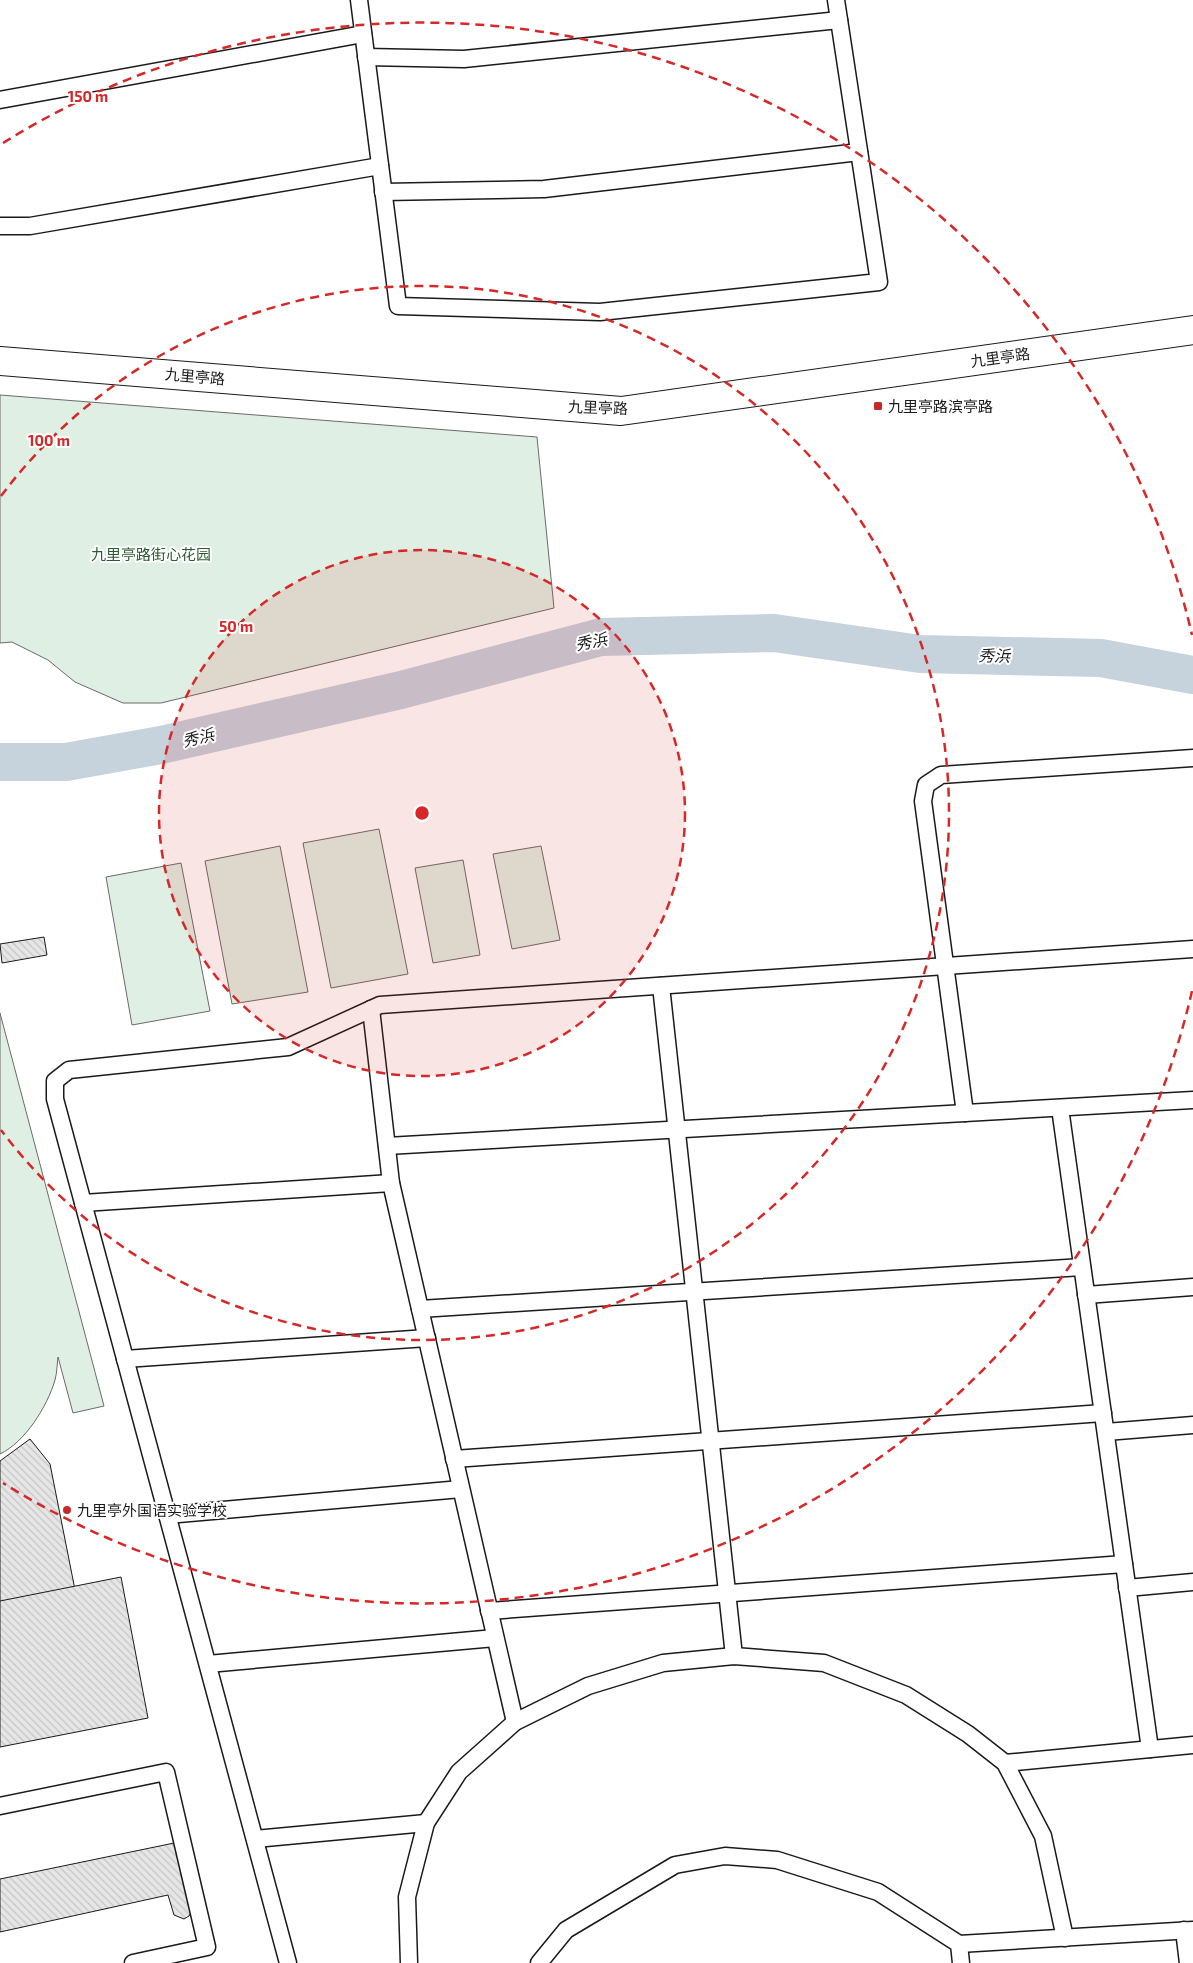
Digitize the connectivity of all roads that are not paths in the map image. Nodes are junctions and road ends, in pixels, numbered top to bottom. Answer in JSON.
{"nodes":[{"id":1,"x":359,"y":0,"type":"edge"},
{"id":2,"x":836,"y":0,"type":"edge"},
{"id":3,"x":839,"y":20,"type":"junction"},
{"id":4,"x":363,"y":34,"type":"junction"},
{"id":5,"x":366,"y":57,"type":"junction"},
{"id":6,"x":0,"y":100,"type":"edge"},
{"id":7,"x":859,"y":152,"type":"junction"},
{"id":8,"x":380,"y":166,"type":"junction"},
{"id":9,"x":383,"y":192,"type":"junction"},
{"id":10,"x":0,"y":226,"type":"edge"},
{"id":11,"x":1193,"y":330,"type":"edge"},
{"id":12,"x":0,"y":361,"type":"edge"},
{"id":13,"x":1193,"y":758,"type":"edge"},
{"id":14,"x":1193,"y":949,"type":"edge"},
{"id":15,"x":945,"y":966,"type":"junction"},
{"id":16,"x":661,"y":986,"type":"junction"},
{"id":17,"x":371,"y":1009,"type":"junction"},
{"id":18,"x":1193,"y":1100,"type":"edge"},
{"id":19,"x":1060,"y":1108,"type":"junction"},
{"id":20,"x":965,"y":1113,"type":"junction"},
{"id":21,"x":677,"y":1130,"type":"junction"},
{"id":22,"x":386,"y":1146,"type":"junction"},
{"id":23,"x":391,"y":1183,"type":"junction"},
{"id":24,"x":83,"y":1203,"type":"junction"},
{"id":25,"x":1082,"y":1267,"type":"junction"},
{"id":26,"x":1193,"y":1287,"type":"edge"},
{"id":27,"x":694,"y":1292,"type":"junction"},
{"id":28,"x":1086,"y":1295,"type":"junction"},
{"id":29,"x":420,"y":1309,"type":"junction"},
{"id":30,"x":426,"y":1338,"type":"junction"},
{"id":31,"x":125,"y":1358,"type":"junction"},
{"id":32,"x":1103,"y":1413,"type":"junction"},
{"id":33,"x":1193,"y":1425,"type":"edge"},
{"id":34,"x":1106,"y":1432,"type":"junction"},
{"id":35,"x":710,"y":1440,"type":"junction"},
{"id":36,"x":454,"y":1459,"type":"junction"},
{"id":37,"x":461,"y":1489,"type":"junction"},
{"id":38,"x":167,"y":1515,"type":"junction"},
{"id":39,"x":1124,"y":1564,"type":"junction"},
{"id":40,"x":1193,"y":1582,"type":"edge"},
{"id":41,"x":1128,"y":1588,"type":"junction"},
{"id":42,"x":727,"y":1593,"type":"junction"},
{"id":43,"x":489,"y":1611,"type":"junction"},
{"id":44,"x":495,"y":1638,"type":"junction"},
{"id":45,"x":734,"y":1656,"type":"junction"},
{"id":46,"x":208,"y":1664,"type":"junction"},
{"id":47,"x":515,"y":1722,"type":"junction"},
{"id":48,"x":1193,"y":1745,"type":"edge"},
{"id":49,"x":1150,"y":1749,"type":"junction"},
{"id":50,"x":1004,"y":1763,"type":"junction"},
{"id":51,"x":0,"y":1806,"type":"edge"},
{"id":52,"x":426,"y":1823,"type":"junction"},
{"id":53,"x":255,"y":1839,"type":"junction"},
{"id":54,"x":1189,"y":1930,"type":"edge"},
{"id":55,"x":1065,"y":1938,"type":"junction"},
{"id":56,"x":959,"y":1944,"type":"junction"},
{"id":57,"x":133,"y":1963,"type":"edge"},
{"id":58,"x":288,"y":1963,"type":"edge"},
{"id":59,"x":409,"y":1963,"type":"edge"},
{"id":60,"x":539,"y":1963,"type":"edge"},
{"id":61,"x":961,"y":1963,"type":"edge"},
{"id":62,"x":1188,"y":1963,"type":"edge"}],
"edges":[{"from":1,"to":4,"type":"lane"},
{"from":2,"to":3,"type":"lane"},
{"from":3,"to":5,"type":"lane"},
{"from":3,"to":7,"type":"lane"},
{"from":4,"to":5,"type":"lane"},
{"from":4,"to":6,"type":"lane"},
{"from":5,"to":8,"type":"lane"},
{"from":7,"to":9,"type":"lane"},
{"from":7,"to":9,"type":"lane"},
{"from":8,"to":9,"type":"lane"},
{"from":8,"to":10,"type":"lane"},
{"from":11,"to":12,"type":"street","name":"九里亭路"},
{"from":13,"to":15,"type":"lane"},
{"from":14,"to":15,"type":"lane"},
{"from":15,"to":16,"type":"lane"},
{"from":15,"to":20,"type":"lane"},
{"from":16,"to":17,"type":"lane"},
{"from":16,"to":21,"type":"lane"},
{"from":17,"to":22,"type":"lane"},
{"from":17,"to":24,"type":"lane"},
{"from":18,"to":19,"type":"lane"},
{"from":19,"to":20,"type":"lane"},
{"from":19,"to":25,"type":"lane"},
{"from":20,"to":21,"type":"lane"},
{"from":21,"to":22,"type":"lane"},
{"from":21,"to":27,"type":"lane"},
{"from":22,"to":23,"type":"lane"},
{"from":23,"to":24,"type":"lane"},
{"from":23,"to":29,"type":"lane"},
{"from":24,"to":31,"type":"lane"},
{"from":25,"to":27,"type":"lane"},
{"from":25,"to":28,"type":"lane"},
{"from":26,"to":28,"type":"lane"},
{"from":27,"to":29,"type":"lane"},
{"from":27,"to":35,"type":"lane"},
{"from":28,"to":32,"type":"lane"},
{"from":29,"to":30,"type":"lane"},
{"from":30,"to":31,"type":"lane"},
{"from":30,"to":36,"type":"lane"},
{"from":31,"to":38,"type":"lane"},
{"from":32,"to":34,"type":"lane"},
{"from":32,"to":35,"type":"lane"},
{"from":33,"to":34,"type":"lane"},
{"from":34,"to":39,"type":"lane"},
{"from":35,"to":36,"type":"lane"},
{"from":35,"to":42,"type":"lane"},
{"from":36,"to":37,"type":"lane"},
{"from":37,"to":38,"type":"lane"},
{"from":37,"to":43,"type":"lane"},
{"from":38,"to":46,"type":"lane"},
{"from":39,"to":41,"type":"lane"},
{"from":39,"to":42,"type":"lane"},
{"from":40,"to":41,"type":"lane"},
{"from":41,"to":49,"type":"lane"},
{"from":42,"to":43,"type":"lane"},
{"from":42,"to":45,"type":"lane"},
{"from":43,"to":44,"type":"lane"},
{"from":44,"to":46,"type":"lane"},
{"from":44,"to":47,"type":"lane"},
{"from":45,"to":47,"type":"lane"},
{"from":45,"to":50,"type":"lane"},
{"from":46,"to":53,"type":"lane"},
{"from":47,"to":52,"type":"lane"},
{"from":48,"to":49,"type":"lane"},
{"from":49,"to":50,"type":"lane"},
{"from":50,"to":55,"type":"lane"},
{"from":51,"to":57,"type":"lane"},
{"from":52,"to":53,"type":"lane"},
{"from":52,"to":59,"type":"lane"},
{"from":53,"to":58,"type":"lane"},
{"from":54,"to":55,"type":"lane"},
{"from":54,"to":62,"type":"lane"},
{"from":55,"to":56,"type":"lane"},
{"from":56,"to":60,"type":"lane"},
{"from":56,"to":61,"type":"lane"}]}
